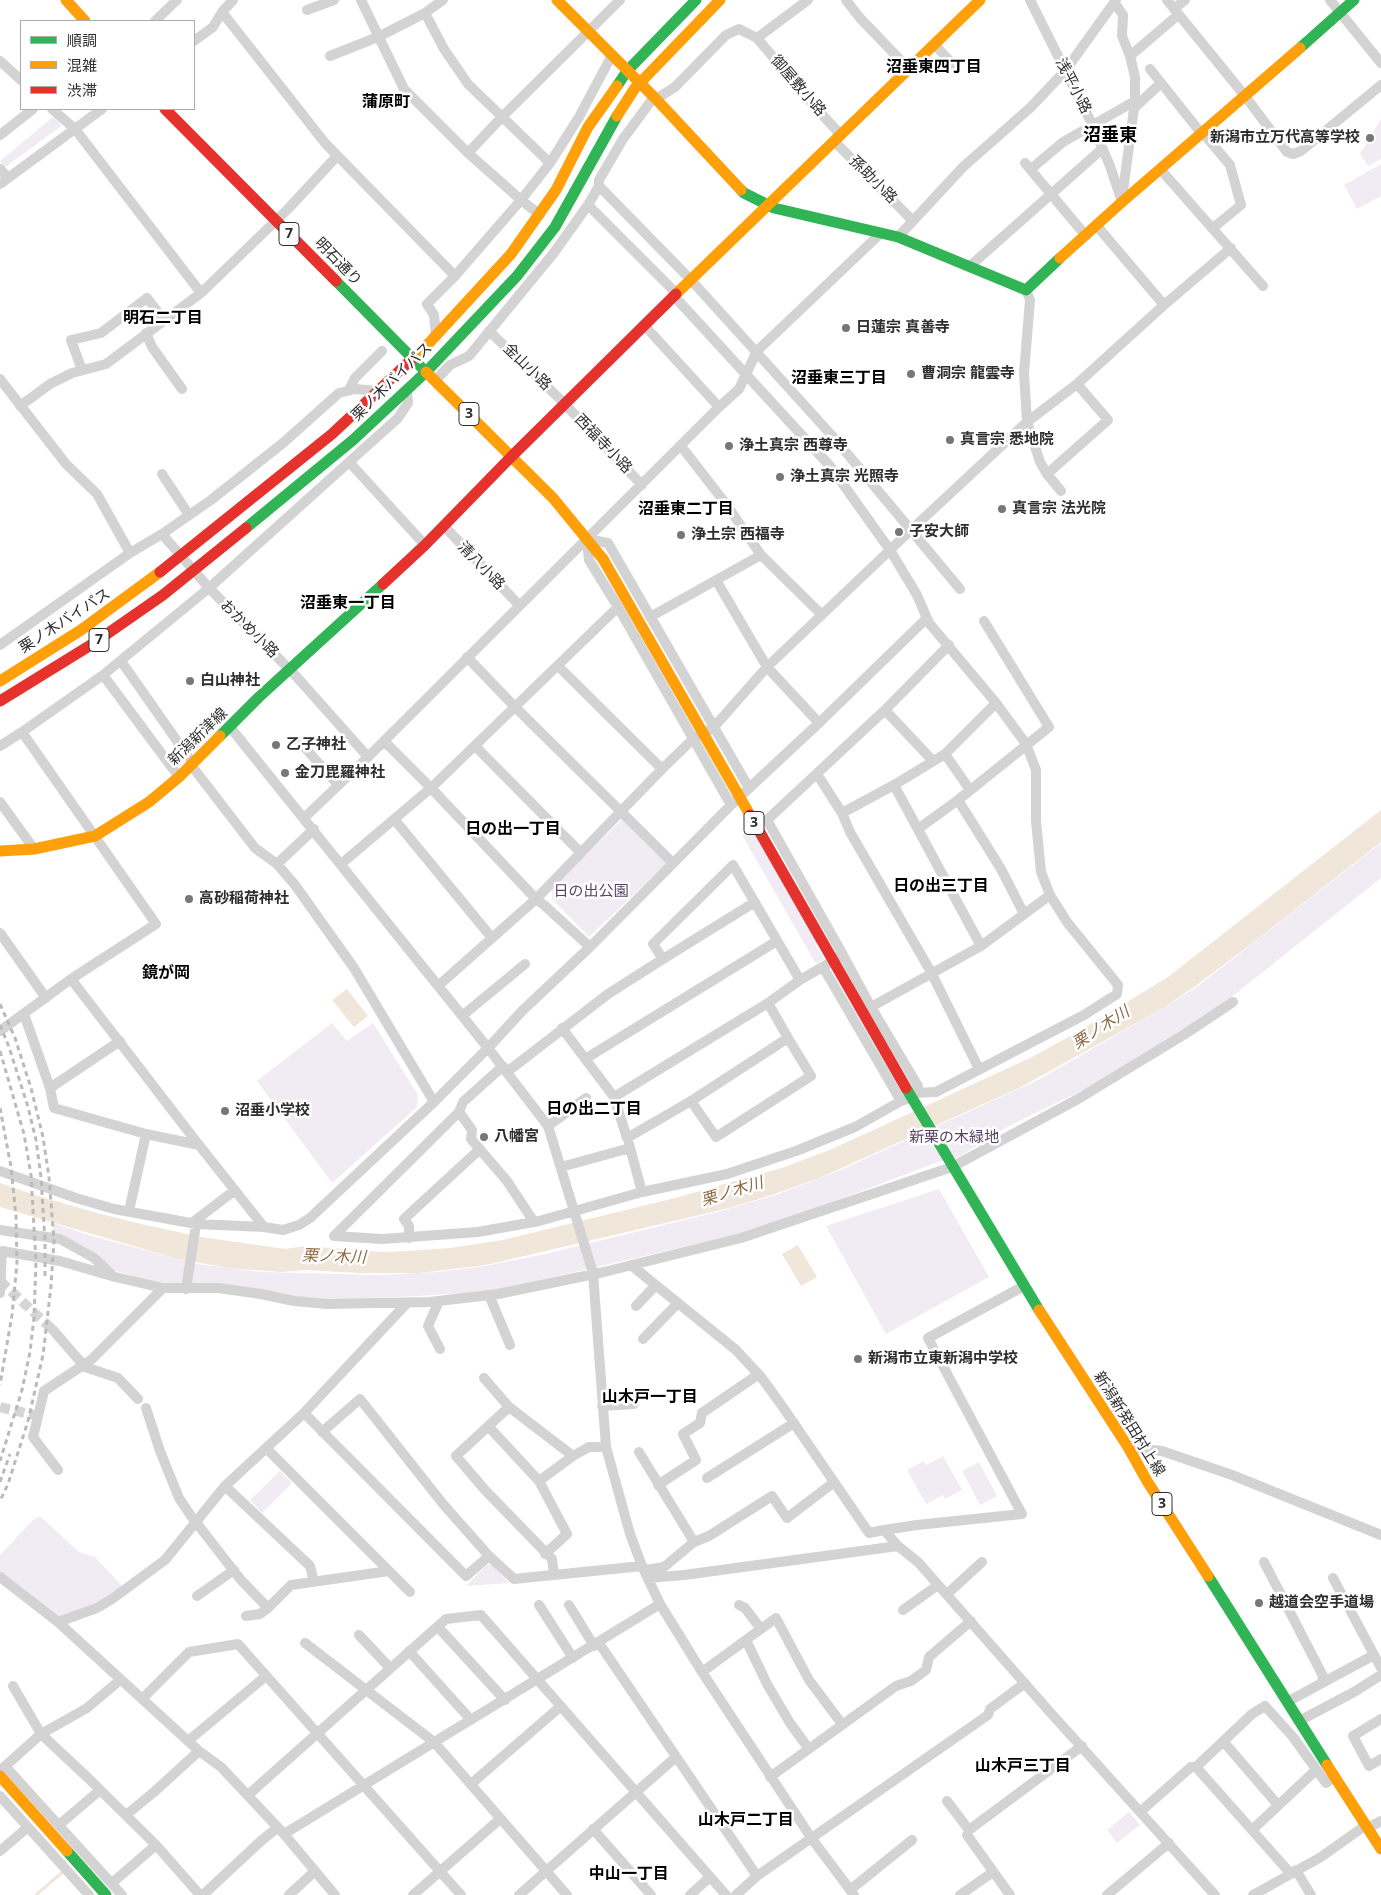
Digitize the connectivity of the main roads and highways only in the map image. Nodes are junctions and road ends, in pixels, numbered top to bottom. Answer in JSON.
{"nodes":[{"id":1,"x":558,"y":0,"type":"edge"},
{"id":2,"x":696,"y":0,"type":"edge"},
{"id":3,"x":720,"y":0,"type":"edge"},
{"id":4,"x":980,"y":0,"type":"edge"},
{"id":5,"x":1354,"y":0,"type":"edge"},
{"id":6,"x":71,"y":2,"type":"edge"},
{"id":7,"x":84,"y":20,"type":"edge"},
{"id":8,"x":627,"y":71,"type":"junction"},
{"id":9,"x":640,"y":82,"type":"junction"},
{"id":10,"x":166,"y":110,"type":"edge"},
{"id":11,"x":768,"y":204,"type":"junction"},
{"id":12,"x":412,"y":359,"type":"junction"},
{"id":13,"x":426,"y":372,"type":"junction"},
{"id":14,"x":512,"y":456,"type":"junction"},
{"id":15,"x":0,"y":680,"type":"edge"},
{"id":16,"x":0,"y":701,"type":"edge"},
{"id":17,"x":0,"y":851,"type":"edge"},
{"id":18,"x":2,"y":1771,"type":"edge"},
{"id":19,"x":1381,"y":1849,"type":"edge"},
{"id":20,"x":106,"y":1895,"type":"edge"}],
"edges":[{"from":1,"to":8,"type":"main road"},
{"from":2,"to":8,"type":"main road","name":"栗ノ木バイパス"},
{"from":3,"to":9,"type":"main road","name":"栗ノ木バイパス"},
{"from":4,"to":11,"type":"main road","name":"新潟新津線"},
{"from":5,"to":11,"type":"main road"},
{"from":6,"to":7,"type":"main road"},
{"from":8,"to":9,"type":"main road"},
{"from":8,"to":12,"type":"main road","name":"栗ノ木バイパス"},
{"from":9,"to":11,"type":"main road"},
{"from":9,"to":13,"type":"main road","name":"栗ノ木バイパス"},
{"from":10,"to":12,"type":"main road","name":"明石通り","number":"7"},
{"from":11,"to":14,"type":"main road","name":"新潟新津線"},
{"from":12,"to":13,"type":"main road","name":"明石通り","number":"7"},
{"from":12,"to":15,"type":"main road","name":"栗ノ木バイパス","number":"7"},
{"from":13,"to":14,"type":"main road","number":"3"},
{"from":13,"to":16,"type":"main road","name":"栗ノ木バイパス","number":"7"},
{"from":14,"to":17,"type":"main road","name":"新潟新津線"},
{"from":14,"to":19,"type":"main road","name":"新潟新発田村上線","number":"3","bridge":true},
{"from":18,"to":20,"type":"main road","bridge":true}]}
